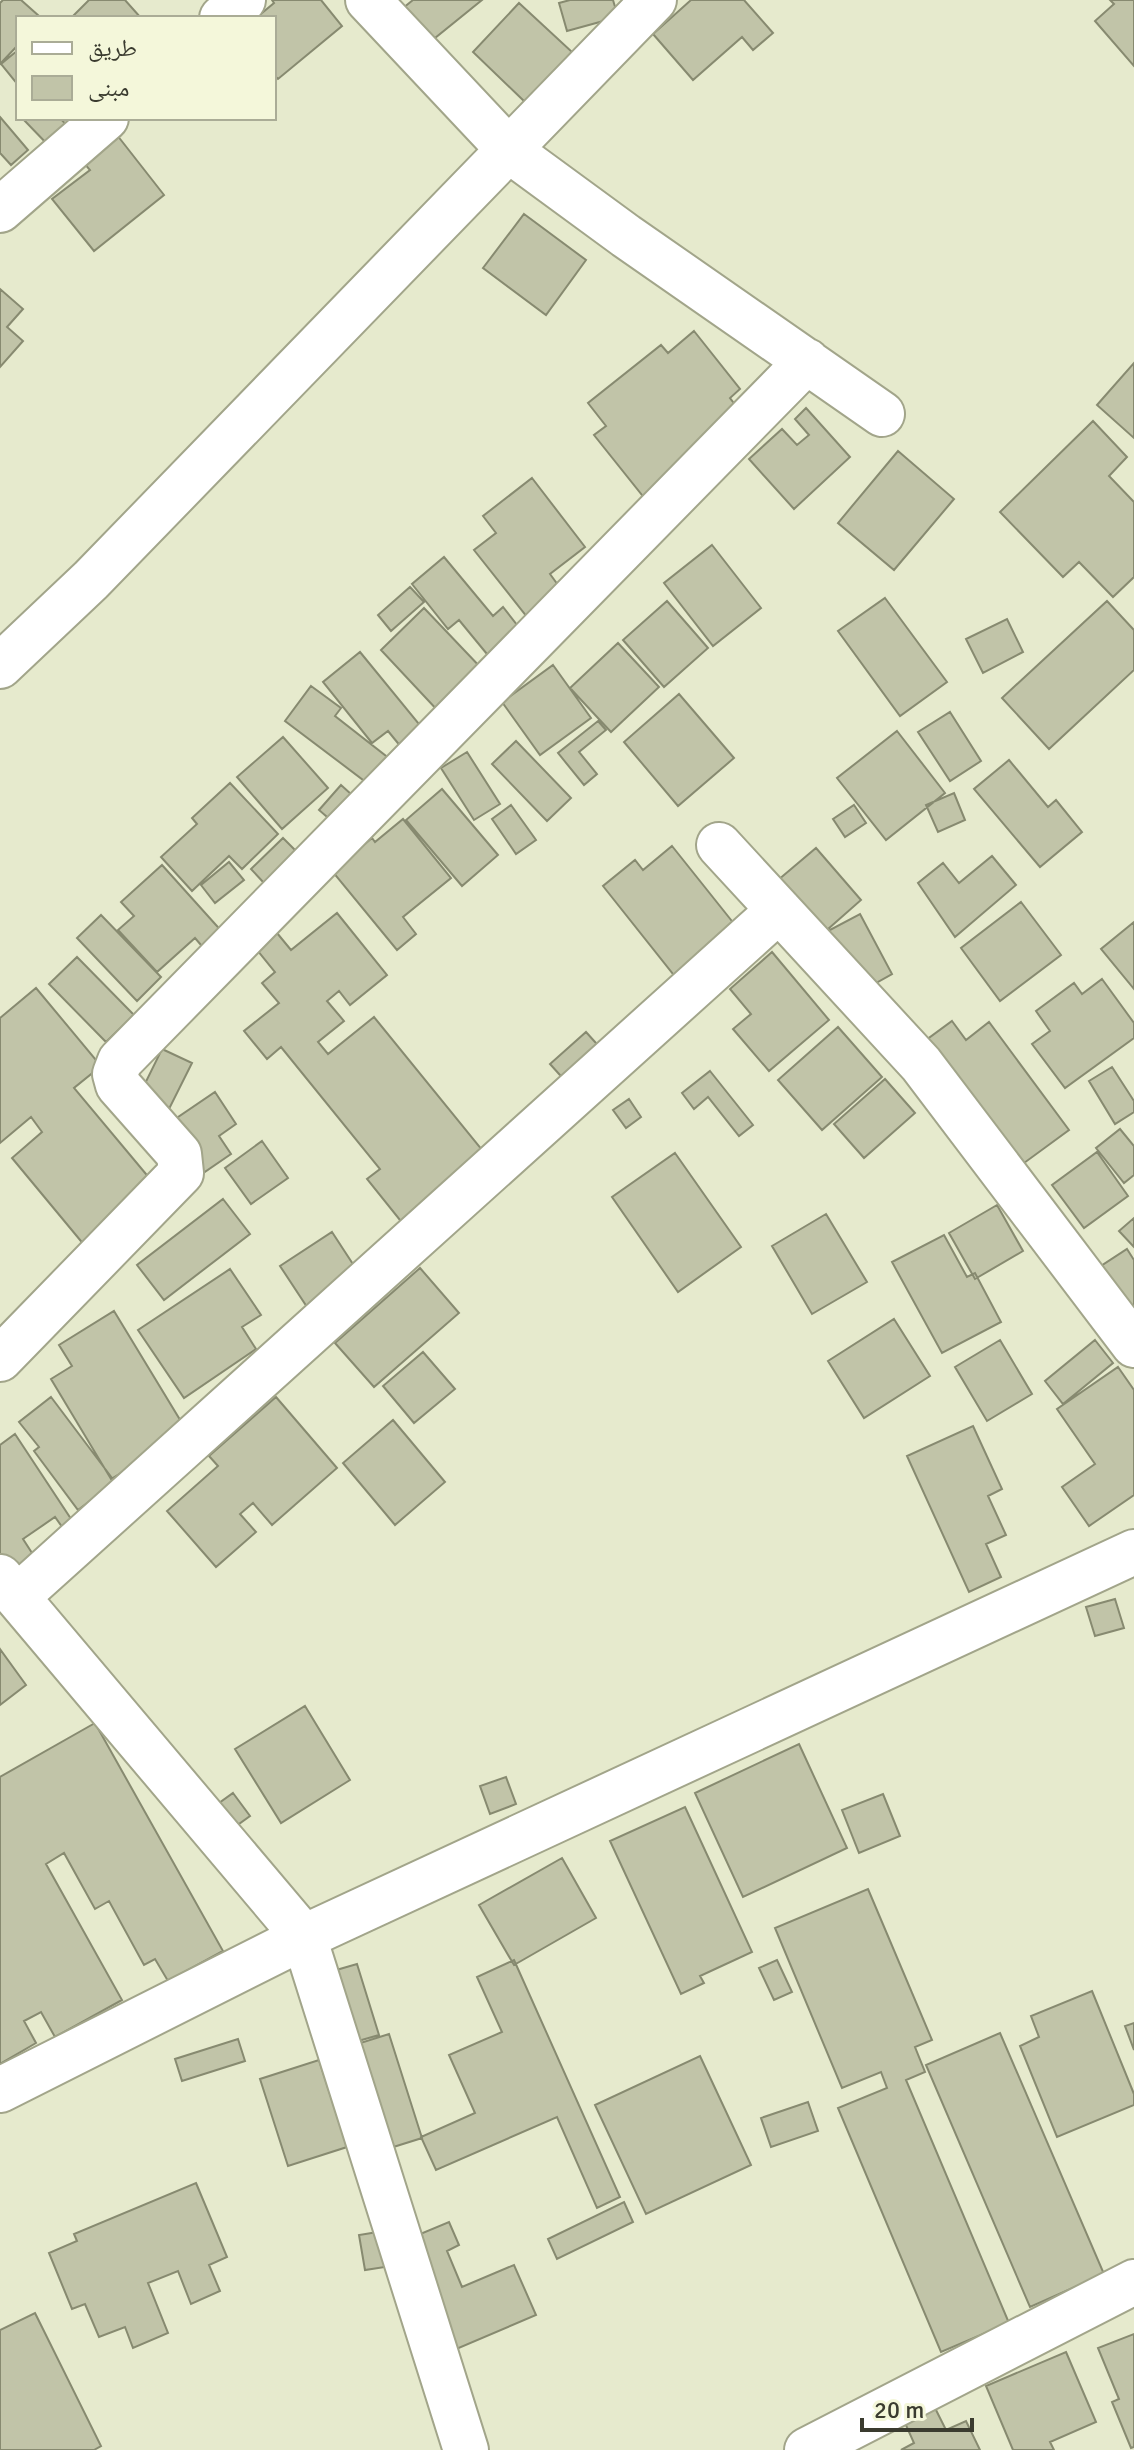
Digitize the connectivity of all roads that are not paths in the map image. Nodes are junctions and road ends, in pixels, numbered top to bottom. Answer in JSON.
{"nodes":[{"id":1,"x":243,"y":0,"type":"edge"},
{"id":2,"x":368,"y":0,"type":"edge"},
{"id":3,"x":654,"y":0,"type":"edge"},
{"id":4,"x":224,"y":16,"type":"edge"},
{"id":5,"x":104,"y":120,"type":"edge"},
{"id":6,"x":510,"y":151,"type":"junction"},
{"id":7,"x":0,"y":210,"type":"edge"},
{"id":8,"x":807,"y":361,"type":"junction"},
{"id":9,"x":882,"y":414,"type":"dead end"},
{"id":10,"x":0,"y":666,"type":"edge"},
{"id":11,"x":719,"y":845,"type":"dead end"},
{"id":12,"x":779,"y":910,"type":"junction"},
{"id":13,"x":1134,"y":1345,"type":"edge"},
{"id":14,"x":0,"y":1359,"type":"edge"},
{"id":15,"x":1134,"y":1552,"type":"edge"},
{"id":16,"x":8,"y":1587,"type":"edge"},
{"id":17,"x":304,"y":1937,"type":"junction"},
{"id":18,"x":0,"y":2090,"type":"edge"},
{"id":19,"x":1134,"y":2282,"type":"edge"},
{"id":20,"x":466,"y":2450,"type":"edge"},
{"id":21,"x":807,"y":2450,"type":"edge"}],
"edges":[{"from":1,"to":4,"type":"street"},
{"from":2,"to":6,"type":"street"},
{"from":3,"to":6,"type":"street"},
{"from":5,"to":7,"type":"street"},
{"from":6,"to":8,"type":"street"},
{"from":6,"to":10,"type":"street"},
{"from":8,"to":9,"type":"street"},
{"from":8,"to":14,"type":"street"},
{"from":11,"to":12,"type":"street"},
{"from":12,"to":13,"type":"street"},
{"from":12,"to":16,"type":"street"},
{"from":15,"to":17,"type":"street"},
{"from":16,"to":17,"type":"street"},
{"from":17,"to":18,"type":"street"},
{"from":17,"to":20,"type":"street"},
{"from":19,"to":21,"type":"street"}]}
